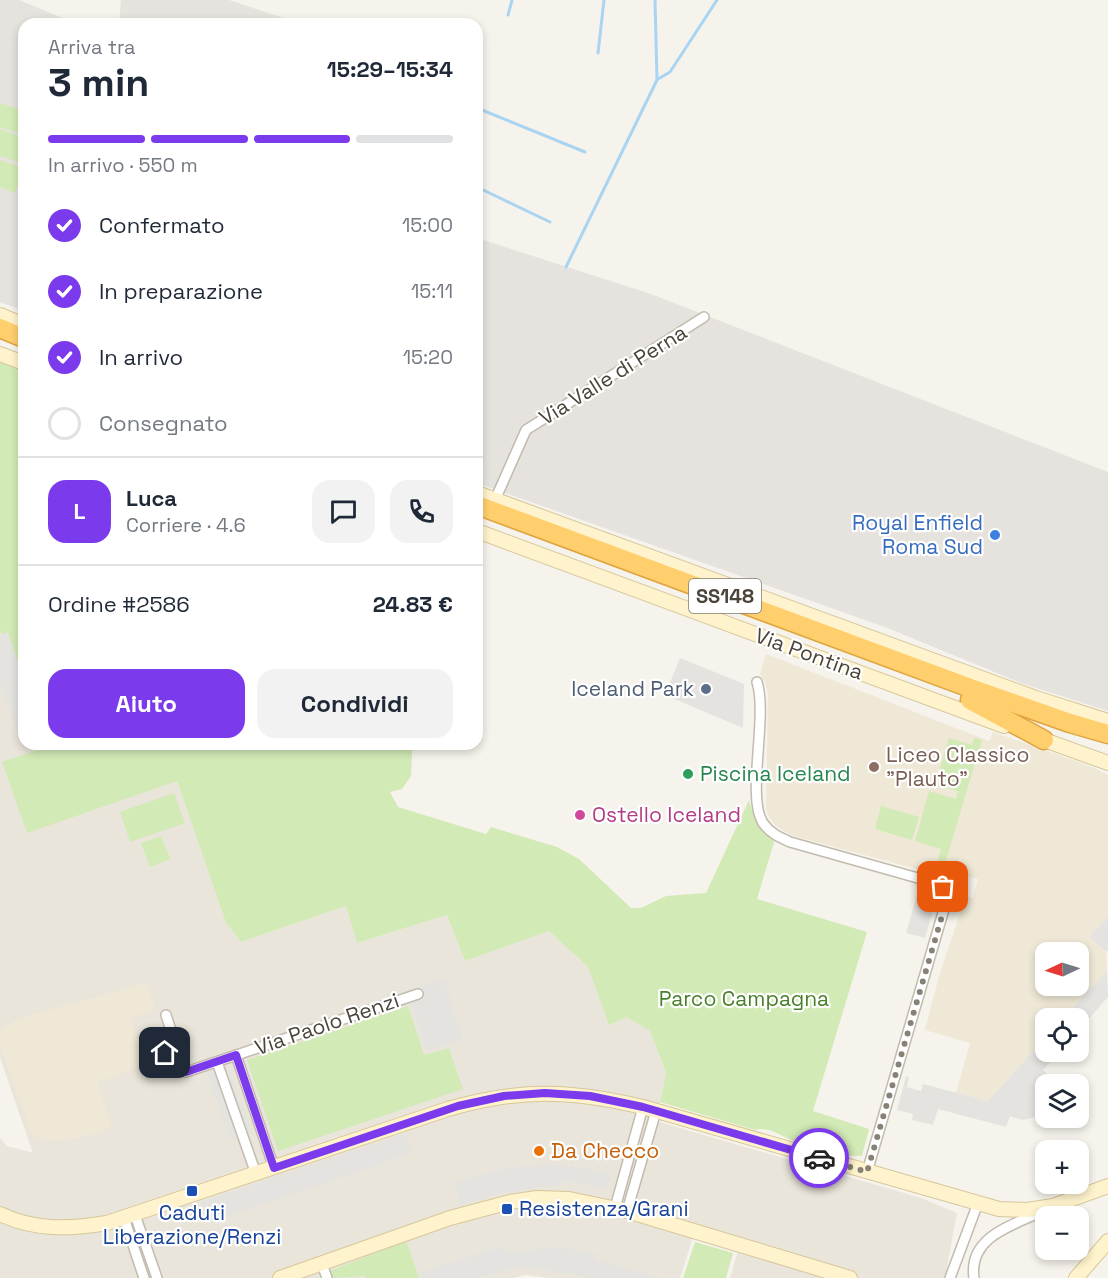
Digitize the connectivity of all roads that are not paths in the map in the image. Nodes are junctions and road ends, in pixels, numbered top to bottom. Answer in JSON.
{"nodes":[{"id":1,"x":0,"y":315,"type":"edge"},
{"id":2,"x":704,"y":317,"type":"dead end"},
{"id":3,"x":18,"y":322,"type":"edge"},
{"id":4,"x":0,"y":328,"type":"edge"},
{"id":5,"x":18,"y":336,"type":"edge"},
{"id":6,"x":0,"y":340,"type":"edge"},
{"id":7,"x":18,"y":348,"type":"edge"},
{"id":8,"x":0,"y":354,"type":"edge"},
{"id":9,"x":18,"y":361,"type":"edge"},
{"id":10,"x":483,"y":495,"type":"edge"},
{"id":11,"x":495,"y":500,"type":"junction"},
{"id":12,"x":483,"y":508,"type":"edge"},
{"id":13,"x":483,"y":521,"type":"edge"},
{"id":14,"x":483,"y":533,"type":"edge"},
{"id":15,"x":757,"y":682,"type":"dead end"},
{"id":16,"x":971,"y":694,"type":"junction"},
{"id":17,"x":1108,"y":721,"type":"edge"},
{"id":18,"x":1108,"y":734,"type":"edge"},
{"id":19,"x":1044,"y":740,"type":"junction"},
{"id":20,"x":1108,"y":747,"type":"edge"},
{"id":21,"x":1108,"y":763,"type":"edge"},
{"id":22,"x":418,"y":994,"type":"dead end"},
{"id":23,"x":166,"y":1015,"type":"dead end"},
{"id":24,"x":177,"y":1049,"type":"junction"},
{"id":25,"x":236,"y":1055,"type":"junction"},
{"id":26,"x":152,"y":1057,"type":"dead end"},
{"id":27,"x":217,"y":1062,"type":"junction"},
{"id":28,"x":650,"y":1109,"type":"junction"},
{"id":29,"x":274,"y":1168,"type":"junction"},
{"id":30,"x":867,"y":1172,"type":"junction"},
{"id":31,"x":256,"y":1174,"type":"junction"},
{"id":32,"x":1108,"y":1186,"type":"edge"},
{"id":33,"x":978,"y":1203,"type":"junction"},
{"id":34,"x":1053,"y":1206,"type":"edge"},
{"id":35,"x":1035,"y":1208,"type":"edge"},
{"id":36,"x":621,"y":1210,"type":"junction"},
{"id":37,"x":0,"y":1214,"type":"edge"},
{"id":38,"x":1035,"y":1215,"type":"edge"},
{"id":39,"x":129,"y":1216,"type":"junction"},
{"id":40,"x":1108,"y":1241,"type":"edge"},
{"id":41,"x":322,"y":1264,"type":"junction"},
{"id":42,"x":144,"y":1278,"type":"edge"},
{"id":43,"x":157,"y":1278,"type":"edge"},
{"id":44,"x":280,"y":1278,"type":"edge"},
{"id":45,"x":327,"y":1278,"type":"edge"},
{"id":46,"x":850,"y":1278,"type":"edge"},
{"id":47,"x":950,"y":1278,"type":"edge"},
{"id":48,"x":974,"y":1278,"type":"edge"},
{"id":49,"x":1076,"y":1278,"type":"edge"}],
"edges":[{"from":1,"to":3,"type":"street"},
{"from":2,"to":11,"type":"street","name":"Via Valle di Perna"},
{"from":4,"to":5,"type":"highway"},
{"from":6,"to":7,"type":"highway"},
{"from":8,"to":9,"type":"street"},
{"from":10,"to":11,"type":"street","name":"Via Pontina"},
{"from":11,"to":17,"type":"street","name":"Via Pontina"},
{"from":12,"to":16,"type":"highway","name":"Via Pontina","number":"SS148"},
{"from":13,"to":16,"type":"highway","name":"Via Pontina","number":"SS148"},
{"from":14,"to":19,"type":"street","name":"Via Pontina"},
{"from":15,"to":30,"type":"street"},
{"from":16,"to":18,"type":"highway","number":"SS148"},
{"from":16,"to":19,"type":"highway"},
{"from":16,"to":20,"type":"highway","number":"SS148"},
{"from":19,"to":21,"type":"street","name":"Via Pontina"},
{"from":22,"to":25,"type":"street","name":"Via Paolo Renzi"},
{"from":23,"to":24,"type":"street","name":"Via Paolo Renzi"},
{"from":24,"to":26,"type":"street"},
{"from":24,"to":27,"type":"street","name":"Via Paolo Renzi"},
{"from":25,"to":27,"type":"street","name":"Via Paolo Renzi"},
{"from":25,"to":29,"type":"street","name":"Via Paolo Renzi"},
{"from":27,"to":31,"type":"street"},
{"from":28,"to":29,"type":"street"},
{"from":28,"to":30,"type":"street"},
{"from":28,"to":36,"type":"street"},
{"from":29,"to":31,"type":"street"},
{"from":30,"to":33,"type":"street"},
{"from":31,"to":39,"type":"street"},
{"from":32,"to":34,"type":"street"},
{"from":33,"to":35,"type":"street"},
{"from":33,"to":47,"type":"street"},
{"from":36,"to":41,"type":"street"},
{"from":36,"to":46,"type":"street"},
{"from":37,"to":39,"type":"street"},
{"from":38,"to":48,"type":"street"},
{"from":39,"to":42,"type":"street"},
{"from":39,"to":43,"type":"street"},
{"from":40,"to":49,"type":"street"},
{"from":41,"to":44,"type":"street"},
{"from":41,"to":45,"type":"street"}]}
